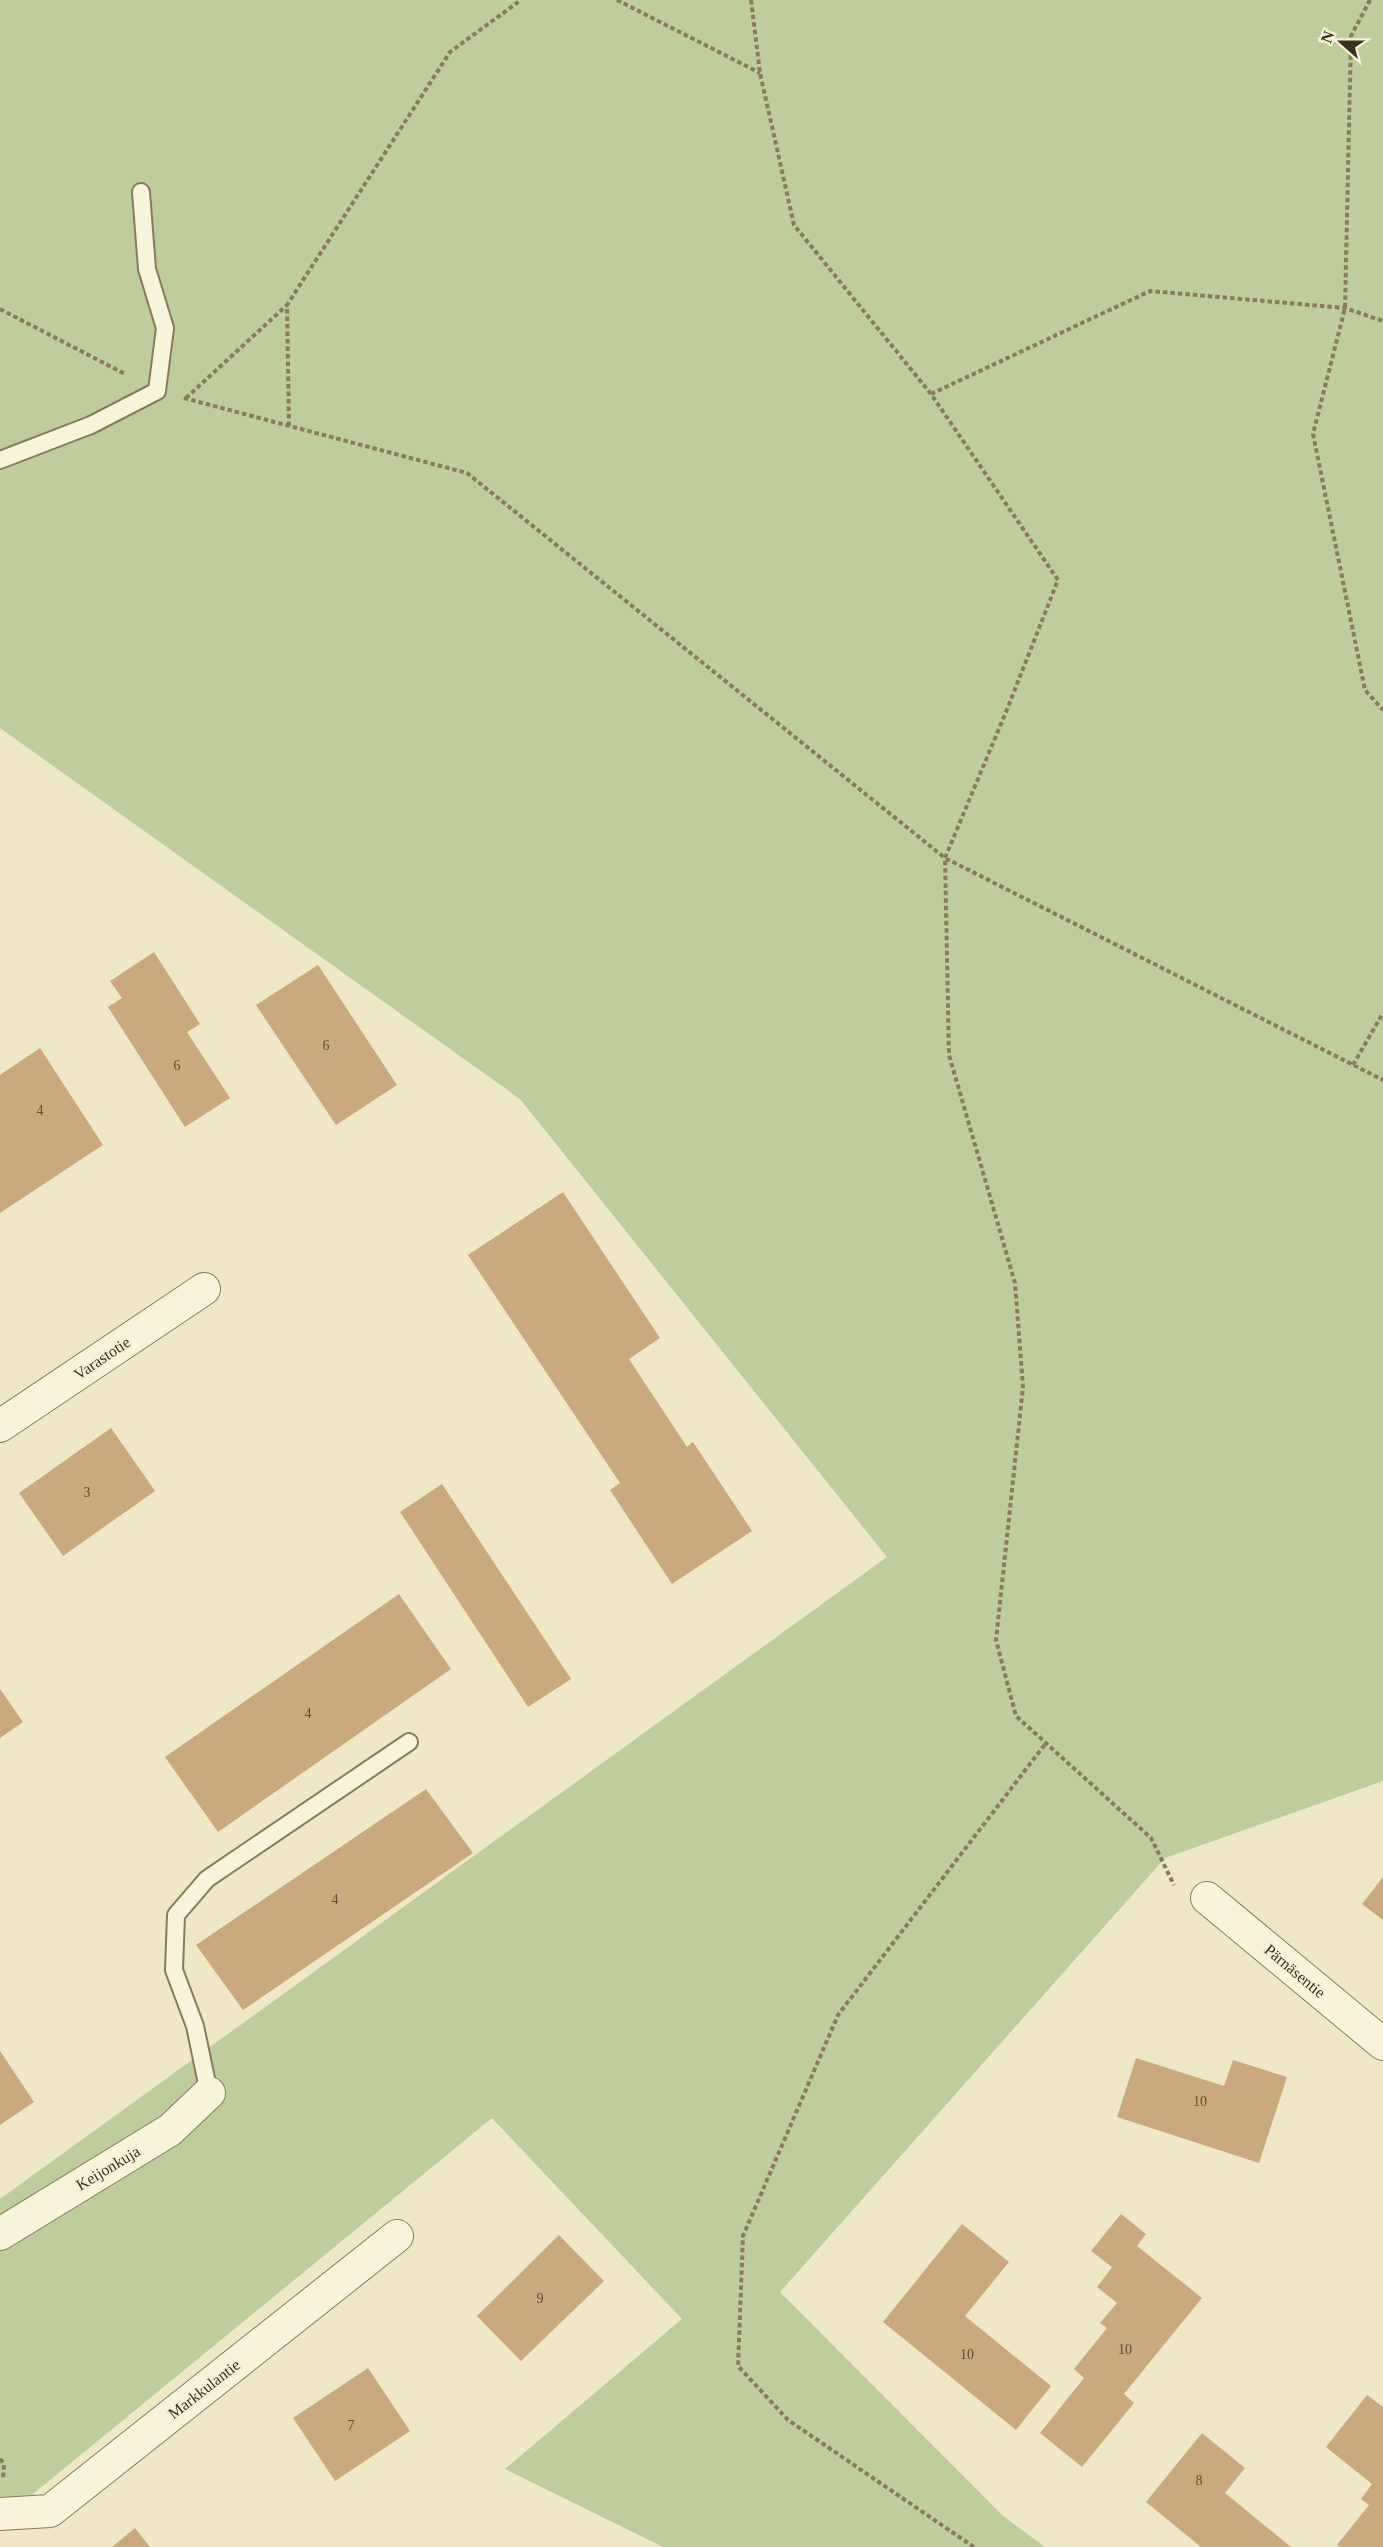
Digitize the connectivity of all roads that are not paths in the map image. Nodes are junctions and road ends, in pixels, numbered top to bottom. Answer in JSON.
{"nodes":[{"id":1,"x":141,"y":192,"type":"dead end"},
{"id":2,"x":0,"y":460,"type":"edge"},
{"id":3,"x":204,"y":1289,"type":"dead end"},
{"id":4,"x":0,"y":1426,"type":"edge"},
{"id":5,"x":409,"y":1742,"type":"dead end"},
{"id":6,"x":1207,"y":1899,"type":"road end"},
{"id":7,"x":1383,"y":2044,"type":"edge"},
{"id":8,"x":209,"y":2093,"type":"joint"},
{"id":9,"x":0,"y":2234,"type":"edge"},
{"id":10,"x":397,"y":2236,"type":"dead end"},
{"id":11,"x":0,"y":2514,"type":"edge"}],
"edges":[{"from":1,"to":2,"type":"lane"},
{"from":3,"to":4,"type":"street","name":"Varastotie"},
{"from":5,"to":8,"type":"lane"},
{"from":6,"to":7,"type":"street","name":"Pärnäsentie"},
{"from":8,"to":9,"type":"street","name":"Keijonkuja"},
{"from":10,"to":11,"type":"street","name":"Markkulantie"}]}
